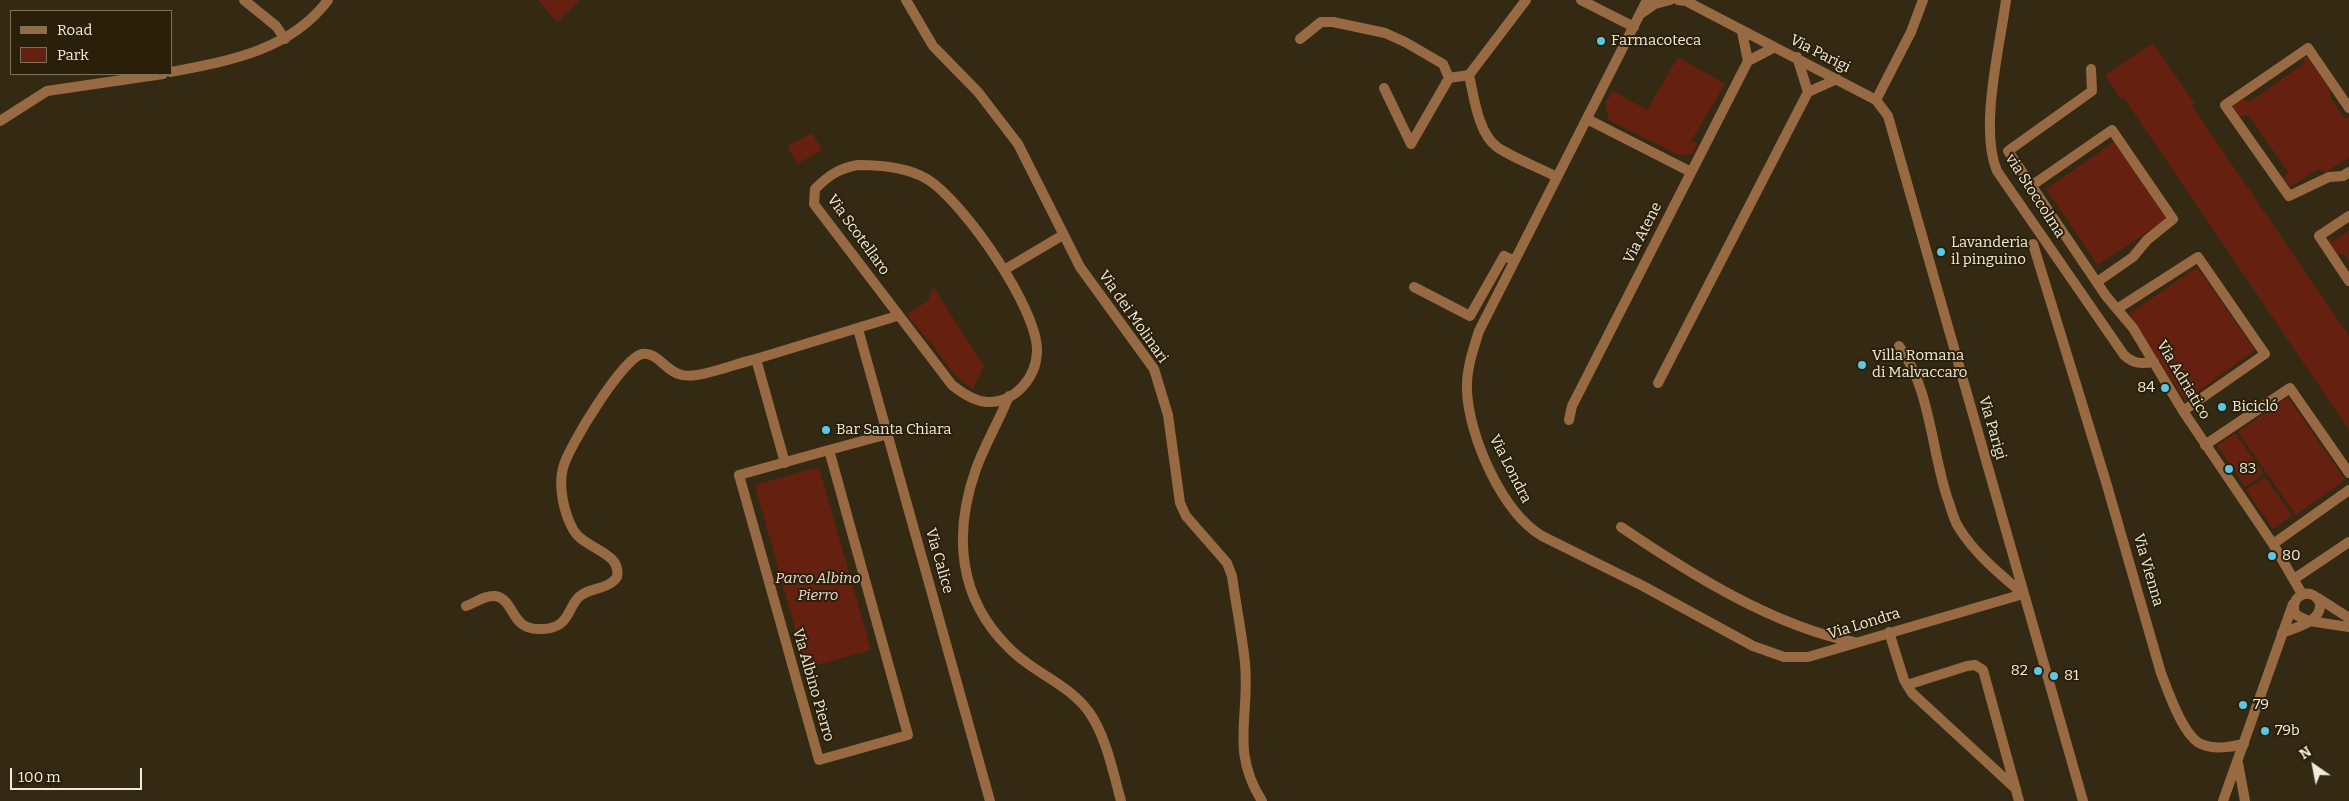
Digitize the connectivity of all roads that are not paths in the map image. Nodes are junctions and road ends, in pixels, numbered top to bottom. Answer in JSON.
{"nodes":[{"id":1,"x":244,"y":0,"type":"edge"},
{"id":2,"x":328,"y":0,"type":"edge"},
{"id":3,"x":906,"y":0,"type":"edge"},
{"id":4,"x":1526,"y":0,"type":"edge"},
{"id":5,"x":1581,"y":0,"type":"edge"},
{"id":6,"x":1647,"y":0,"type":"edge"},
{"id":7,"x":1666,"y":0,"type":"edge"},
{"id":8,"x":1683,"y":0,"type":"edge"},
{"id":9,"x":1923,"y":0,"type":"edge"},
{"id":10,"x":2006,"y":0,"type":"edge"},
{"id":11,"x":1640,"y":16,"type":"junction"},
{"id":12,"x":1634,"y":27,"type":"junction"},
{"id":13,"x":1742,"y":32,"type":"junction"},
{"id":14,"x":286,"y":39,"type":"junction"},
{"id":15,"x":1300,"y":39,"type":"dead end"},
{"id":16,"x":1773,"y":48,"type":"junction"},
{"id":17,"x":1797,"y":57,"type":"junction"},
{"id":18,"x":1748,"y":61,"type":"junction"},
{"id":19,"x":2091,"y":69,"type":"dead end"},
{"id":20,"x":172,"y":72,"type":"edge"},
{"id":21,"x":156,"y":75,"type":"edge"},
{"id":22,"x":1470,"y":75,"type":"junction"},
{"id":23,"x":1449,"y":78,"type":"junction"},
{"id":24,"x":1838,"y":79,"type":"junction"},
{"id":25,"x":1384,"y":88,"type":"dead end"},
{"id":26,"x":1808,"y":92,"type":"junction"},
{"id":27,"x":1876,"y":100,"type":"junction"},
{"id":28,"x":2349,"y":108,"type":"edge"},
{"id":29,"x":1586,"y":119,"type":"junction"},
{"id":30,"x":0,"y":121,"type":"edge"},
{"id":31,"x":1691,"y":172,"type":"junction"},
{"id":32,"x":2349,"y":172,"type":"edge"},
{"id":33,"x":1557,"y":177,"type":"junction"},
{"id":34,"x":2031,"y":186,"type":"junction"},
{"id":35,"x":2349,"y":216,"type":"edge"},
{"id":36,"x":1063,"y":235,"type":"junction"},
{"id":37,"x":2033,"y":244,"type":"dead end"},
{"id":38,"x":1514,"y":260,"type":"junction"},
{"id":39,"x":1004,"y":270,"type":"junction"},
{"id":40,"x":2349,"y":281,"type":"edge"},
{"id":41,"x":2097,"y":282,"type":"junction"},
{"id":42,"x":1414,"y":287,"type":"dead end"},
{"id":43,"x":2117,"y":309,"type":"junction"},
{"id":44,"x":897,"y":316,"type":"junction"},
{"id":45,"x":858,"y":329,"type":"junction"},
{"id":46,"x":1899,"y":346,"type":"dead end"},
{"id":47,"x":756,"y":358,"type":"junction"},
{"id":48,"x":2154,"y":362,"type":"junction"},
{"id":49,"x":1658,"y":383,"type":"dead end"},
{"id":50,"x":1009,"y":396,"type":"junction"},
{"id":51,"x":2184,"y":411,"type":"junction"},
{"id":52,"x":1568,"y":420,"type":"dead end"},
{"id":53,"x":888,"y":434,"type":"junction"},
{"id":54,"x":2205,"y":445,"type":"junction"},
{"id":55,"x":829,"y":450,"type":"junction"},
{"id":56,"x":784,"y":463,"type":"junction"},
{"id":57,"x":2349,"y":473,"type":"edge"},
{"id":58,"x":2349,"y":490,"type":"edge"},
{"id":59,"x":1621,"y":527,"type":"dead end"},
{"id":60,"x":2349,"y":542,"type":"edge"},
{"id":61,"x":2273,"y":544,"type":"junction"},
{"id":62,"x":2294,"y":579,"type":"junction"},
{"id":63,"x":2024,"y":594,"type":"junction"},
{"id":64,"x":2302,"y":594,"type":"junction"},
{"id":65,"x":2318,"y":598,"type":"junction"},
{"id":66,"x":2293,"y":604,"type":"junction"},
{"id":67,"x":466,"y":606,"type":"dead end"},
{"id":68,"x":2349,"y":618,"type":"edge"},
{"id":69,"x":2308,"y":621,"type":"junction"},
{"id":70,"x":2349,"y":627,"type":"edge"},
{"id":71,"x":1889,"y":632,"type":"junction"},
{"id":72,"x":2282,"y":634,"type":"junction"},
{"id":73,"x":1857,"y":642,"type":"junction"},
{"id":74,"x":1907,"y":685,"type":"junction"},
{"id":75,"x":2244,"y":744,"type":"junction"},
{"id":76,"x":2238,"y":761,"type":"junction"},
{"id":77,"x":2016,"y":790,"type":"junction"},
{"id":78,"x":2226,"y":799,"type":"edge"},
{"id":79,"x":990,"y":801,"type":"edge"},
{"id":80,"x":1121,"y":801,"type":"edge"},
{"id":81,"x":1262,"y":801,"type":"edge"},
{"id":82,"x":2019,"y":801,"type":"edge"},
{"id":83,"x":2083,"y":801,"type":"edge"},
{"id":84,"x":2244,"y":801,"type":"edge"}],
"edges":[{"from":1,"to":14,"type":"street"},
{"from":2,"to":14,"type":"street"},
{"from":3,"to":36,"type":"street","name":"Via dei Molinari"},
{"from":4,"to":22,"type":"street"},
{"from":5,"to":12,"type":"street"},
{"from":6,"to":11,"type":"street","name":"Via Londra"},
{"from":7,"to":11,"type":"street"},
{"from":8,"to":13,"type":"street","name":"Via Parigi"},
{"from":9,"to":27,"type":"street"},
{"from":10,"to":48,"type":"street","name":"via Stoccolma"},
{"from":11,"to":12,"type":"street","name":"Via Londra"},
{"from":12,"to":29,"type":"street","name":"Via Londra"},
{"from":13,"to":16,"type":"street","name":"Via Parigi"},
{"from":13,"to":18,"type":"street"},
{"from":14,"to":20,"type":"street"},
{"from":15,"to":23,"type":"street"},
{"from":16,"to":17,"type":"street","name":"Via Parigi"},
{"from":16,"to":18,"type":"street"},
{"from":17,"to":24,"type":"street","name":"Via Parigi"},
{"from":17,"to":26,"type":"street"},
{"from":18,"to":31,"type":"street","name":"Via Atene"},
{"from":19,"to":34,"type":"street","name":"Via Adriatico"},
{"from":21,"to":30,"type":"street"},
{"from":22,"to":23,"type":"street"},
{"from":22,"to":33,"type":"street"},
{"from":23,"to":25,"type":"street"},
{"from":24,"to":26,"type":"street"},
{"from":24,"to":27,"type":"street","name":"Via Parigi"},
{"from":26,"to":49,"type":"street"},
{"from":27,"to":63,"type":"street","name":"Via Parigi"},
{"from":28,"to":32,"type":"street"},
{"from":29,"to":31,"type":"street"},
{"from":29,"to":33,"type":"street","name":"Via Londra"},
{"from":31,"to":52,"type":"street","name":"Via Atene"},
{"from":33,"to":38,"type":"street","name":"Via Londra"},
{"from":34,"to":41,"type":"street","name":"Via Adriatico"},
{"from":34,"to":41,"type":"street"},
{"from":35,"to":40,"type":"street"},
{"from":36,"to":39,"type":"street"},
{"from":36,"to":81,"type":"street","name":"Via dei Molinari"},
{"from":37,"to":75,"type":"street","name":"Via Vienna"},
{"from":38,"to":42,"type":"street"},
{"from":38,"to":73,"type":"street","name":"Via Londra"},
{"from":39,"to":44,"type":"street","name":"Via Scotellaro"},
{"from":39,"to":50,"type":"street","name":"Via Scotellaro"},
{"from":41,"to":43,"type":"street","name":"Via Adriatico"},
{"from":43,"to":48,"type":"street","name":"Via Adriatico"},
{"from":43,"to":51,"type":"street"},
{"from":44,"to":45,"type":"street"},
{"from":44,"to":50,"type":"street","name":"Via Scotellaro"},
{"from":45,"to":47,"type":"street"},
{"from":45,"to":53,"type":"street","name":"Via Calice"},
{"from":46,"to":63,"type":"street"},
{"from":47,"to":56,"type":"street"},
{"from":47,"to":67,"type":"street"},
{"from":48,"to":51,"type":"street","name":"Via Adriatico"},
{"from":50,"to":80,"type":"street"},
{"from":51,"to":54,"type":"street","name":"Via Adriatico"},
{"from":53,"to":55,"type":"street"},
{"from":53,"to":79,"type":"street","name":"Via Calice"},
{"from":54,"to":57,"type":"street"},
{"from":54,"to":61,"type":"street","name":"Via Adriatico"},
{"from":55,"to":56,"type":"street","name":"Via Albino Pierro"},
{"from":55,"to":56,"type":"street","name":"Via Albino Pierro"},
{"from":58,"to":61,"type":"street"},
{"from":59,"to":73,"type":"street"},
{"from":60,"to":62,"type":"street"},
{"from":61,"to":62,"type":"street","name":"Via Adriatico"},
{"from":62,"to":64,"type":"street","name":"Via Adriatico"},
{"from":63,"to":71,"type":"street","name":"Via Londra"},
{"from":63,"to":83,"type":"street","name":"Via Parigi"},
{"from":64,"to":65,"type":"street"},
{"from":64,"to":66,"type":"street"},
{"from":65,"to":68,"type":"street"},
{"from":65,"to":69,"type":"street"},
{"from":66,"to":69,"type":"street"},
{"from":66,"to":72,"type":"street"},
{"from":69,"to":70,"type":"street"},
{"from":69,"to":72,"type":"street"},
{"from":71,"to":73,"type":"street","name":"Via Londra"},
{"from":71,"to":74,"type":"street"},
{"from":72,"to":75,"type":"street"},
{"from":74,"to":77,"type":"street"},
{"from":74,"to":77,"type":"street"},
{"from":75,"to":76,"type":"street"},
{"from":76,"to":78,"type":"street"},
{"from":76,"to":84,"type":"street"},
{"from":77,"to":82,"type":"street"},
{"from":78,"to":84,"type":"street"}]}
